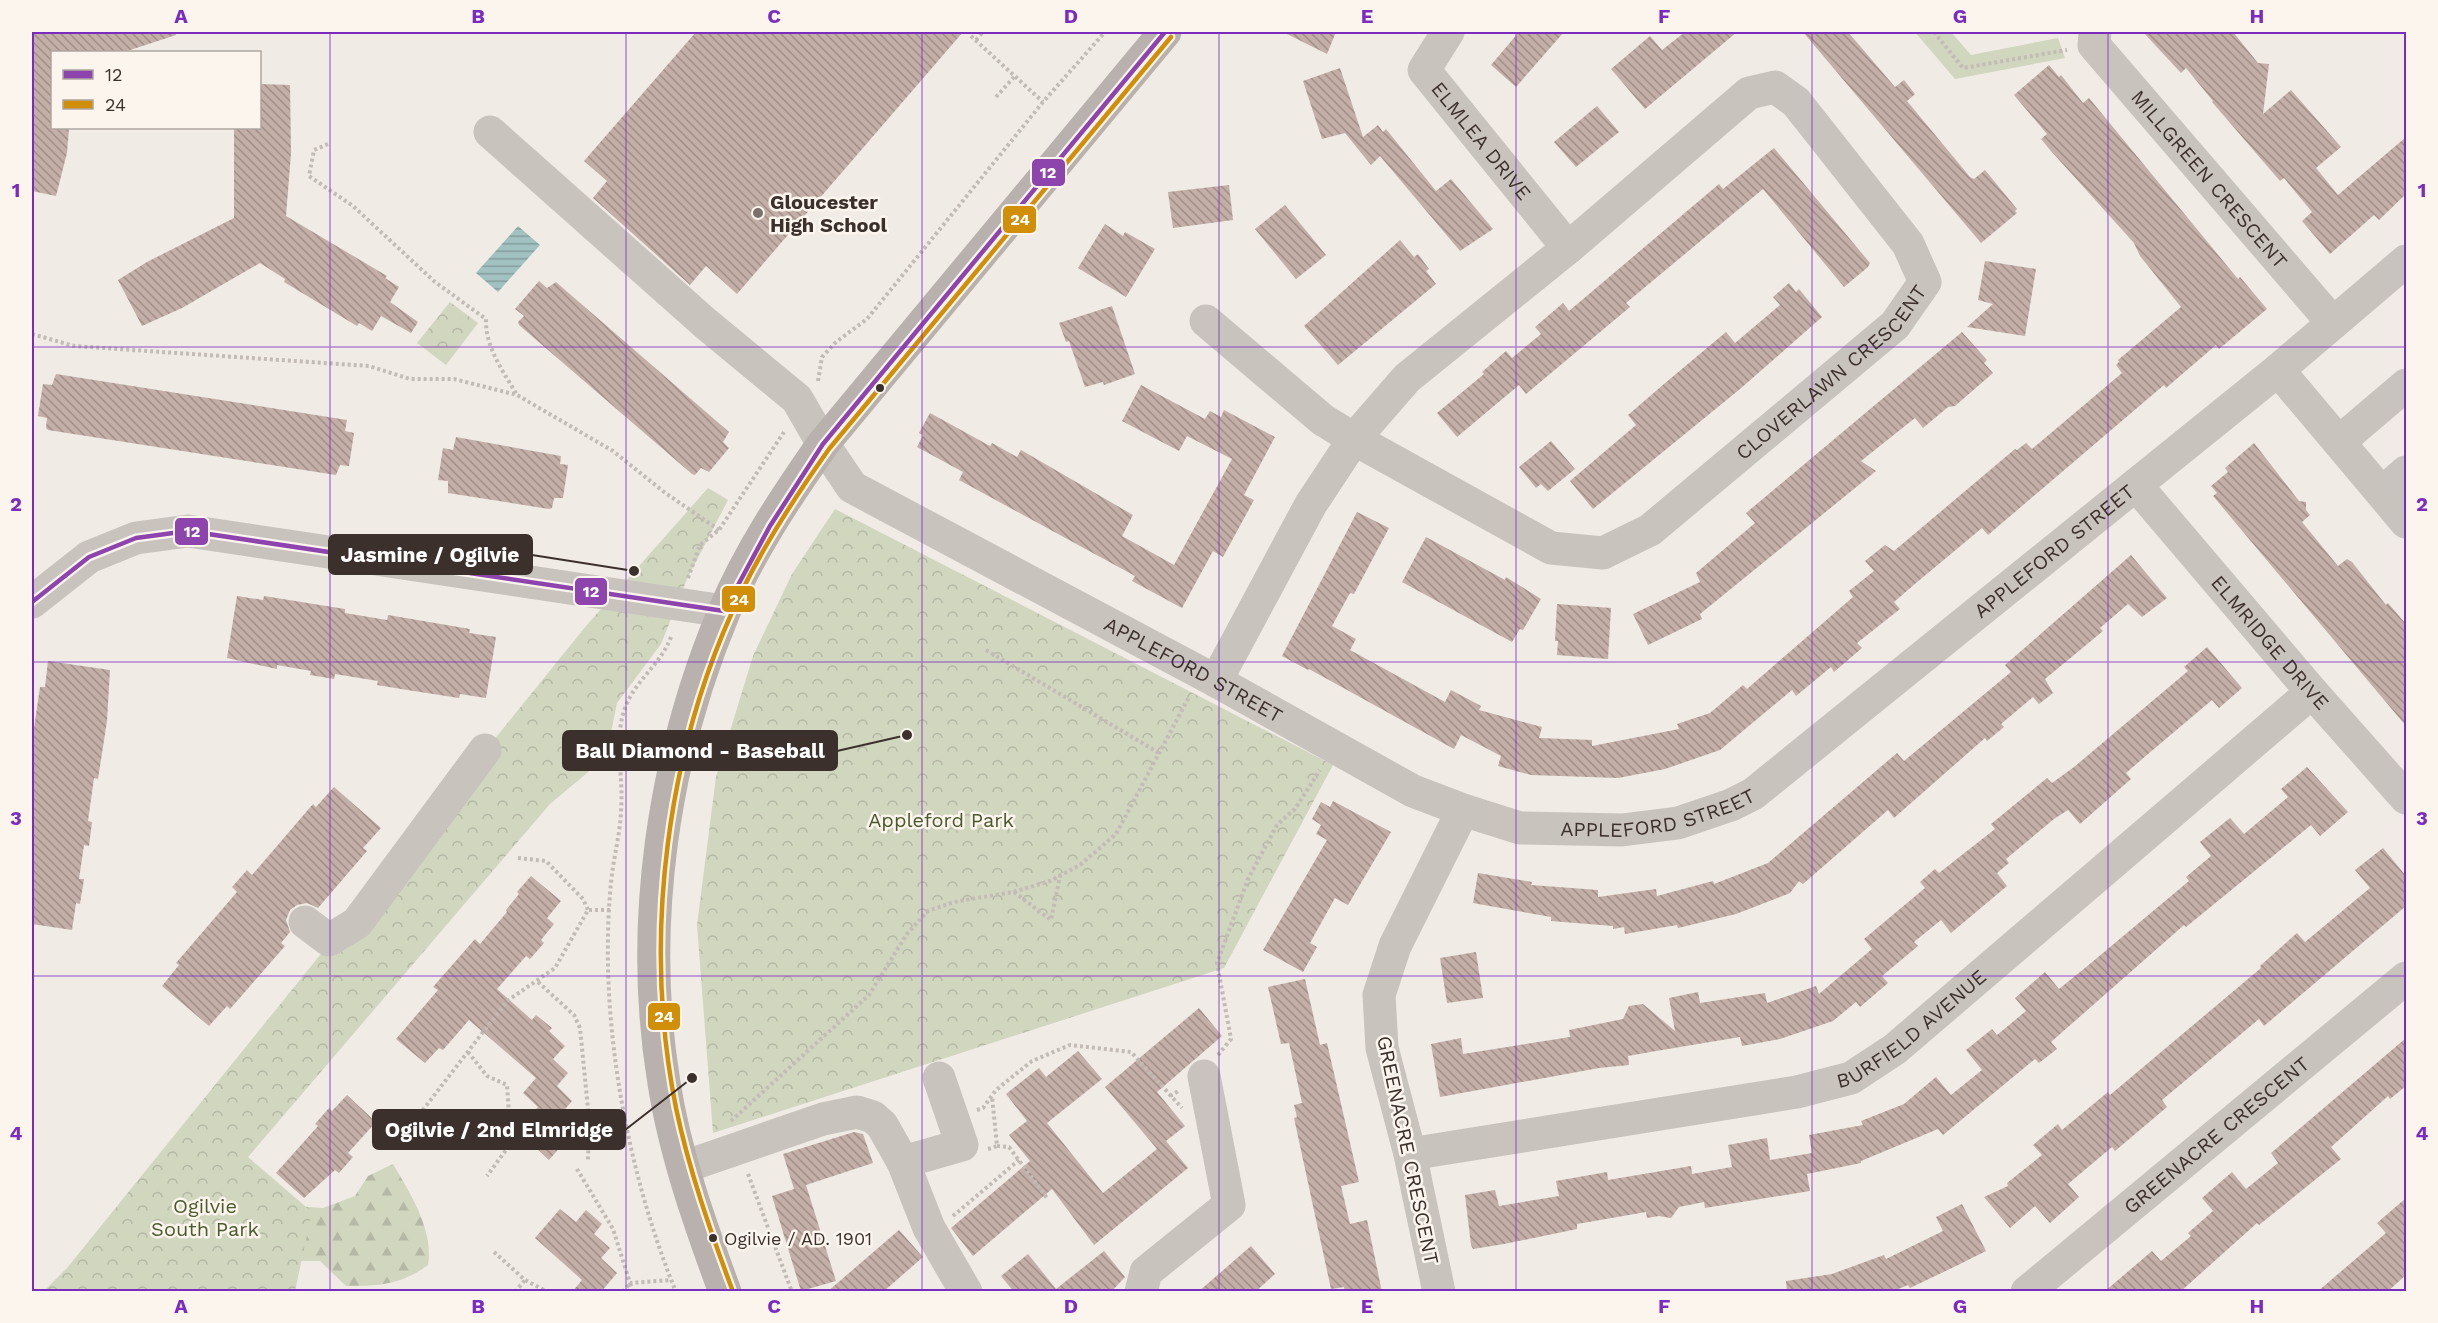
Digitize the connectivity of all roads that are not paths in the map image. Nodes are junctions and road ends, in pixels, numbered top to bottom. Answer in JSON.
{"nodes":[{"id":1,"x":1165,"y":32,"type":"edge"},
{"id":2,"x":1448,"y":32,"type":"edge"},
{"id":3,"x":2095,"y":38,"type":"edge"},
{"id":4,"x":490,"y":132,"type":"dead end"},
{"id":5,"x":1568,"y":248,"type":"junction"},
{"id":6,"x":2404,"y":267,"type":"edge"},
{"id":7,"x":1206,"y":321,"type":"dead end"},
{"id":8,"x":2333,"y":323,"type":"junction"},
{"id":9,"x":2278,"y":370,"type":"junction"},
{"id":10,"x":2406,"y":385,"type":"edge"},
{"id":11,"x":1354,"y":439,"type":"junction"},
{"id":12,"x":2339,"y":442,"type":"junction"},
{"id":13,"x":823,"y":444,"type":"junction"},
{"id":14,"x":2406,"y":472,"type":"edge"},
{"id":15,"x":2136,"y":485,"type":"junction"},
{"id":16,"x":2382,"y":493,"type":"junction"},
{"id":17,"x":2406,"y":522,"type":"edge"},
{"id":18,"x":37,"y":586,"type":"edge"},
{"id":19,"x":724,"y":611,"type":"junction"},
{"id":20,"x":1209,"y":677,"type":"junction"},
{"id":21,"x":2312,"y":692,"type":"junction"},
{"id":22,"x":485,"y":750,"type":"dead end"},
{"id":23,"x":2406,"y":798,"type":"edge"},
{"id":24,"x":1463,"y":810,"type":"junction"},
{"id":25,"x":305,"y":922,"type":"dead end"},
{"id":26,"x":2406,"y":978,"type":"edge"},
{"id":27,"x":939,"y":1078,"type":"dead end"},
{"id":28,"x":1202,"y":1083,"type":"road end"},
{"id":29,"x":1410,"y":1154,"type":"junction"},
{"id":30,"x":903,"y":1162,"type":"junction"},
{"id":31,"x":684,"y":1167,"type":"junction"},
{"id":32,"x":725,"y":1292,"type":"edge"},
{"id":33,"x":966,"y":1292,"type":"edge"},
{"id":34,"x":1141,"y":1292,"type":"edge"},
{"id":35,"x":1439,"y":1292,"type":"edge"},
{"id":36,"x":2027,"y":1292,"type":"edge"}],
"edges":[{"from":1,"to":13,"type":"main road"},
{"from":2,"to":5,"type":"street","name":"ELMLEA DRIVE"},
{"from":3,"to":8,"type":"street","name":"MILLGREEN CRESCENT"},
{"from":4,"to":13,"type":"street","name":"APPLEFORD STREET"},
{"from":5,"to":11,"type":"street","name":"CLOVERLAWN CRESCENT"},
{"from":5,"to":11,"type":"street","name":"CLOVERLAWN CRESCENT"},
{"from":6,"to":8,"type":"street","name":"APPLEFORD STREET"},
{"from":7,"to":11,"type":"street"},
{"from":8,"to":9,"type":"street","name":"APPLEFORD STREET"},
{"from":9,"to":12,"type":"street"},
{"from":9,"to":15,"type":"street","name":"APPLEFORD STREET"},
{"from":10,"to":12,"type":"street"},
{"from":11,"to":20,"type":"street","name":"CLOVERLAWN CRESCENT"},
{"from":12,"to":16,"type":"street"},
{"from":13,"to":19,"type":"main road"},
{"from":13,"to":20,"type":"street","name":"APPLEFORD STREET"},
{"from":14,"to":16,"type":"street"},
{"from":15,"to":21,"type":"street","name":"ELMRIDGE DRIVE"},
{"from":15,"to":24,"type":"street","name":"APPLEFORD STREET"},
{"from":16,"to":17,"type":"street"},
{"from":18,"to":19,"type":"street"},
{"from":19,"to":31,"type":"main road"},
{"from":20,"to":24,"type":"street","name":"APPLEFORD STREET"},
{"from":21,"to":23,"type":"street","name":"ELMRIDGE DRIVE"},
{"from":21,"to":29,"type":"street","name":"BURFIELD AVENUE"},
{"from":22,"to":25,"type":"street"},
{"from":24,"to":29,"type":"street","name":"GREENACRE CRESCENT"},
{"from":26,"to":36,"type":"street","name":"GREENACRE CRESCENT"},
{"from":27,"to":30,"type":"street"},
{"from":28,"to":34,"type":"street"},
{"from":29,"to":35,"type":"street","name":"GREENACRE CRESCENT"},
{"from":30,"to":31,"type":"street"},
{"from":30,"to":33,"type":"street"},
{"from":31,"to":32,"type":"main road"}]}
